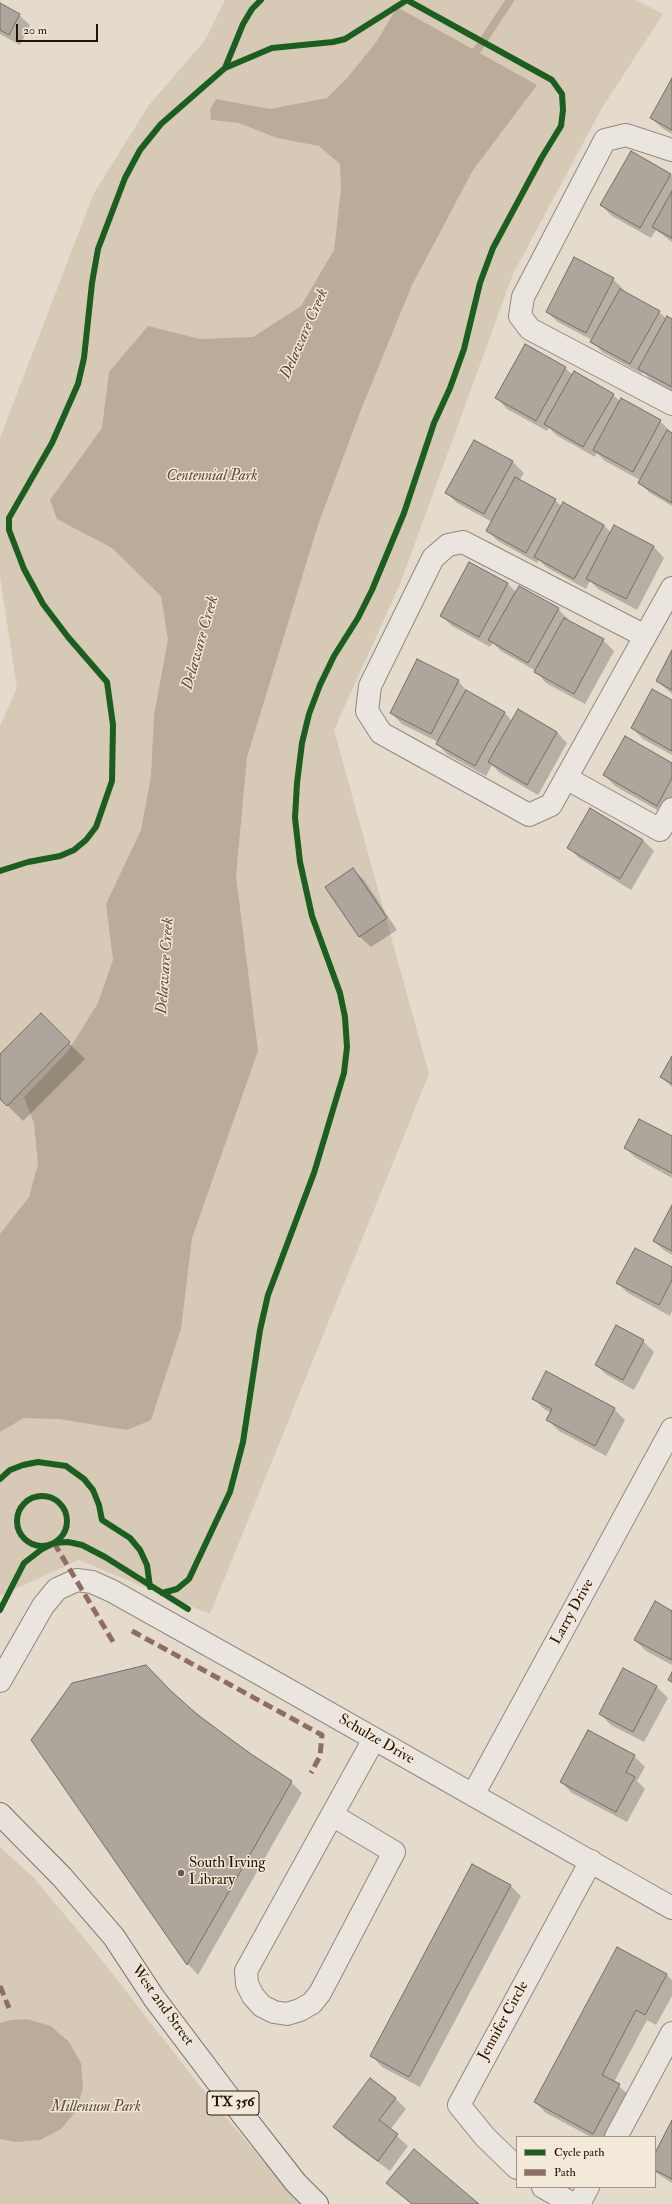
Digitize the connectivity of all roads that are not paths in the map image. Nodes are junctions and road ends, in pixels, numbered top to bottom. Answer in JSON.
{"nodes":[{"id":1,"x":672,"y":150,"type":"edge"},
{"id":2,"x":672,"y":404,"type":"edge"},
{"id":3,"x":672,"y":588,"type":"edge"},
{"id":4,"x":645,"y":636,"type":"junction"},
{"id":5,"x":566,"y":778,"type":"junction"},
{"id":6,"x":672,"y":809,"type":"edge"},
{"id":7,"x":672,"y":1429,"type":"edge"},
{"id":8,"x":0,"y":1681,"type":"edge"},
{"id":9,"x":374,"y":1739,"type":"junction"},
{"id":10,"x":473,"y":1795,"type":"junction"},
{"id":11,"x":0,"y":1814,"type":"edge"},
{"id":12,"x":332,"y":1815,"type":"junction"},
{"id":13,"x":591,"y":1862,"type":"junction"},
{"id":14,"x":672,"y":1908,"type":"edge"},
{"id":15,"x":672,"y":2033,"type":"edge"},
{"id":16,"x":617,"y":2136,"type":"edge"},
{"id":17,"x":516,"y":2167,"type":"edge"},
{"id":18,"x":545,"y":2188,"type":"edge"},
{"id":19,"x":587,"y":2188,"type":"edge"},
{"id":20,"x":317,"y":2204,"type":"edge"},
{"id":21,"x":573,"y":2204,"type":"edge"},
{"id":22,"x":579,"y":2204,"type":"edge"}],
"edges":[{"from":1,"to":2,"type":"street"},
{"from":3,"to":4,"type":"street"},
{"from":4,"to":5,"type":"street"},
{"from":4,"to":5,"type":"street"},
{"from":5,"to":6,"type":"street"},
{"from":7,"to":10,"type":"street","name":"Larry Drive"},
{"from":8,"to":9,"type":"street","name":"Schulze Drive"},
{"from":9,"to":10,"type":"street","name":"Schulze Drive"},
{"from":9,"to":12,"type":"street"},
{"from":10,"to":13,"type":"street","name":"Schulze Drive"},
{"from":11,"to":20,"type":"main road","name":"West 2nd Street","number":"TX 356"},
{"from":12,"to":12,"type":"street"},
{"from":13,"to":14,"type":"street","name":"Schulze Drive"},
{"from":13,"to":17,"type":"street","name":"Jennifer Circle"},
{"from":15,"to":16,"type":"street"},
{"from":18,"to":21,"type":"street"},
{"from":19,"to":22,"type":"street"}]}
